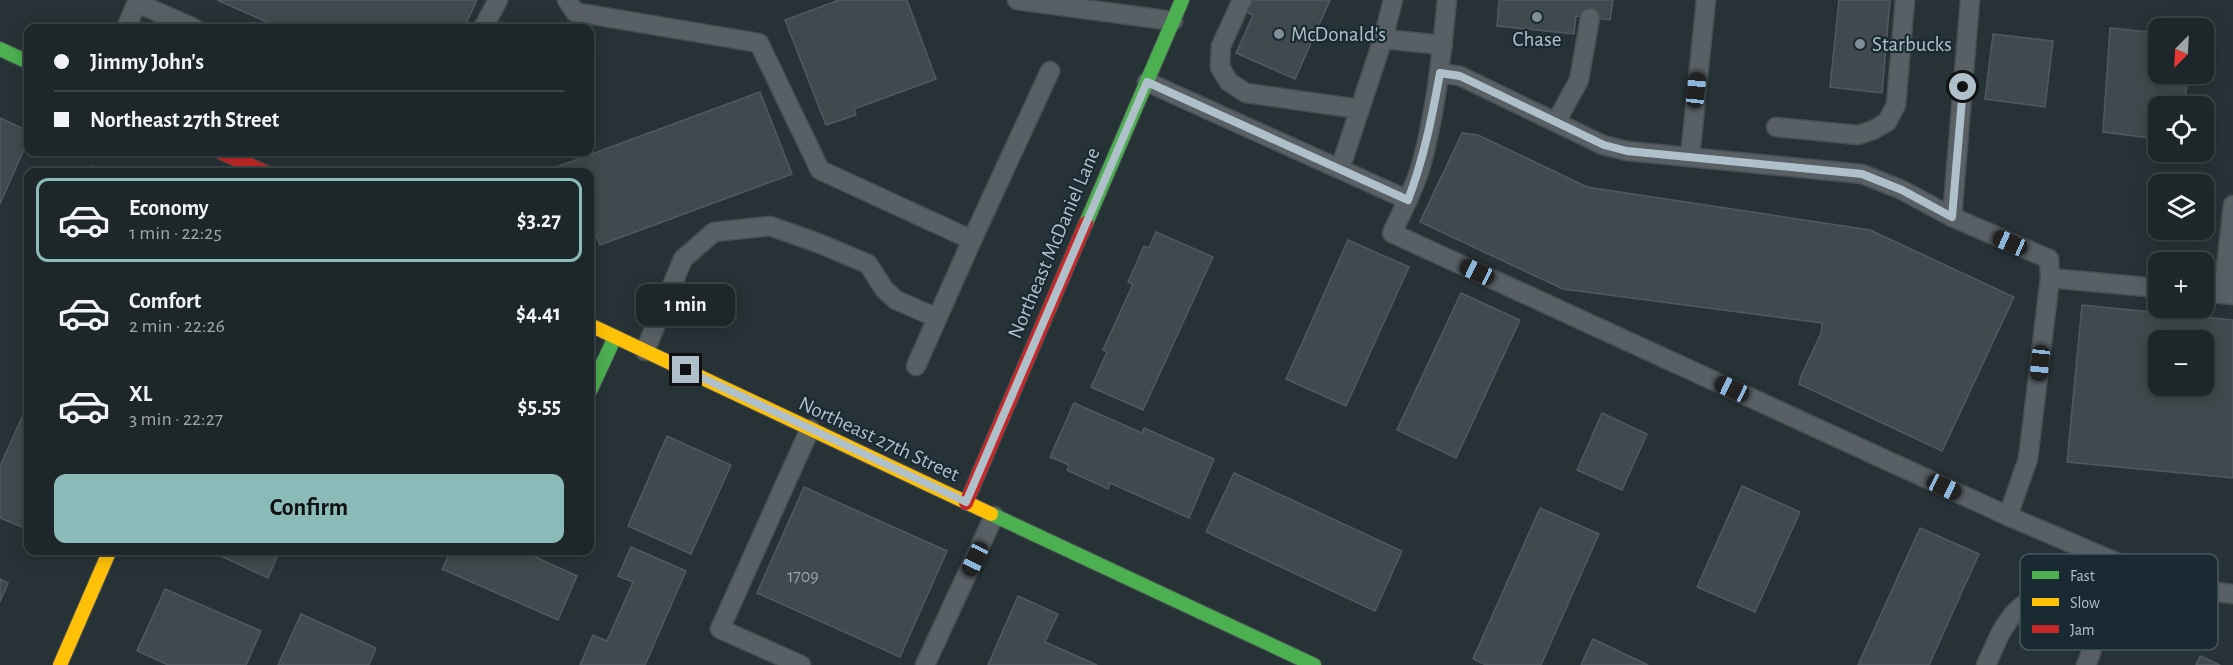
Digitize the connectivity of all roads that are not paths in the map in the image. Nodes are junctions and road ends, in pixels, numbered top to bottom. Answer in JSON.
{"nodes":[{"id":1,"x":498,"y":0,"type":"edge"},
{"id":2,"x":567,"y":0,"type":"edge"},
{"id":3,"x":1017,"y":0,"type":"edge"},
{"id":4,"x":1182,"y":0,"type":"edge"},
{"id":5,"x":1242,"y":0,"type":"edge"},
{"id":6,"x":1393,"y":0,"type":"edge"},
{"id":7,"x":1447,"y":0,"type":"edge"},
{"id":8,"x":1706,"y":0,"type":"edge"},
{"id":9,"x":1905,"y":0,"type":"edge"},
{"id":10,"x":1970,"y":0,"type":"edge"},
{"id":11,"x":138,"y":1,"type":"edge"},
{"id":12,"x":1590,"y":18,"type":"dead end"},
{"id":13,"x":1173,"y":21,"type":"junction"},
{"id":14,"x":128,"y":24,"type":"edge"},
{"id":15,"x":186,"y":24,"type":"edge"},
{"id":16,"x":485,"y":24,"type":"edge"},
{"id":17,"x":1383,"y":39,"type":"junction"},
{"id":18,"x":1443,"y":45,"type":"junction"},
{"id":19,"x":0,"y":49,"type":"edge"},
{"id":20,"x":24,"y":60,"type":"edge"},
{"id":21,"x":1050,"y":71,"type":"dead end"},
{"id":22,"x":1440,"y":73,"type":"junction"},
{"id":23,"x":1147,"y":82,"type":"junction"},
{"id":24,"x":1359,"y":110,"type":"junction"},
{"id":25,"x":1556,"y":122,"type":"junction"},
{"id":26,"x":1776,"y":128,"type":"dead end"},
{"id":27,"x":229,"y":156,"type":"edge"},
{"id":28,"x":1690,"y":157,"type":"junction"},
{"id":29,"x":256,"y":168,"type":"edge"},
{"id":30,"x":1340,"y":168,"type":"junction"},
{"id":31,"x":1408,"y":200,"type":"junction"},
{"id":32,"x":2233,"y":205,"type":"edge"},
{"id":33,"x":1952,"y":217,"type":"junction"},
{"id":34,"x":972,"y":240,"type":"junction"},
{"id":35,"x":2050,"y":278,"type":"junction"},
{"id":36,"x":2148,"y":287,"type":"edge"},
{"id":37,"x":2228,"y":294,"type":"edge"},
{"id":38,"x":937,"y":318,"type":"junction"},
{"id":39,"x":594,"y":327,"type":"edge"},
{"id":40,"x":615,"y":337,"type":"junction"},
{"id":41,"x":645,"y":351,"type":"junction"},
{"id":42,"x":916,"y":366,"type":"dead end"},
{"id":43,"x":594,"y":382,"type":"edge"},
{"id":44,"x":810,"y":429,"type":"junction"},
{"id":45,"x":966,"y":502,"type":"junction"},
{"id":46,"x":994,"y":516,"type":"junction"},
{"id":47,"x":2008,"y":516,"type":"junction"},
{"id":48,"x":2097,"y":554,"type":"edge"},
{"id":49,"x":108,"y":555,"type":"edge"},
{"id":50,"x":2218,"y":592,"type":"edge"},
{"id":51,"x":2233,"y":594,"type":"edge"},
{"id":52,"x":2020,"y":608,"type":"edge"},
{"id":53,"x":2092,"y":650,"type":"edge"},
{"id":54,"x":60,"y":665,"type":"edge"},
{"id":55,"x":801,"y":665,"type":"edge"},
{"id":56,"x":925,"y":665,"type":"edge"},
{"id":57,"x":1314,"y":665,"type":"edge"},
{"id":58,"x":1986,"y":665,"type":"edge"},
{"id":59,"x":2086,"y":665,"type":"edge"}],
"edges":[{"from":1,"to":16,"type":"lane"},
{"from":2,"to":34,"type":"lane"},
{"from":3,"to":13,"type":"lane"},
{"from":4,"to":13,"type":"street","name":"Northeast McDaniel Lane"},
{"from":5,"to":24,"type":"lane"},
{"from":6,"to":17,"type":"lane"},
{"from":7,"to":18,"type":"lane"},
{"from":8,"to":28,"type":"lane"},
{"from":9,"to":26,"type":"lane"},
{"from":10,"to":33,"type":"lane"},
{"from":11,"to":14,"type":"lane"},
{"from":11,"to":15,"type":"lane"},
{"from":12,"to":25,"type":"lane"},
{"from":13,"to":23,"type":"street","name":"Northeast McDaniel Lane"},
{"from":17,"to":18,"type":"lane"},
{"from":17,"to":24,"type":"lane"},
{"from":18,"to":22,"type":"lane"},
{"from":19,"to":20,"type":"street"},
{"from":21,"to":34,"type":"lane"},
{"from":22,"to":25,"type":"lane"},
{"from":22,"to":31,"type":"lane"},
{"from":23,"to":30,"type":"lane"},
{"from":23,"to":45,"type":"street","name":"Northeast McDaniel Lane"},
{"from":24,"to":30,"type":"lane"},
{"from":25,"to":28,"type":"lane"},
{"from":27,"to":29,"type":"street"},
{"from":28,"to":33,"type":"lane"},
{"from":30,"to":31,"type":"lane"},
{"from":31,"to":47,"type":"lane"},
{"from":32,"to":37,"type":"lane"},
{"from":33,"to":35,"type":"lane"},
{"from":34,"to":38,"type":"lane"},
{"from":35,"to":36,"type":"lane"},
{"from":35,"to":47,"type":"lane"},
{"from":38,"to":41,"type":"lane"},
{"from":38,"to":42,"type":"lane"},
{"from":39,"to":40,"type":"street","name":"Northeast 27th Street"},
{"from":40,"to":41,"type":"street","name":"Northeast 27th Street"},
{"from":40,"to":43,"type":"street"},
{"from":41,"to":44,"type":"street","name":"Northeast 27th Street"},
{"from":44,"to":45,"type":"street","name":"Northeast 27th Street"},
{"from":44,"to":55,"type":"lane"},
{"from":45,"to":46,"type":"street","name":"Northeast 27th Street"},
{"from":46,"to":56,"type":"lane"},
{"from":46,"to":57,"type":"street","name":"Northeast 27th Street"},
{"from":47,"to":48,"type":"lane"},
{"from":49,"to":54,"type":"street"},
{"from":50,"to":51,"type":"lane"},
{"from":52,"to":58,"type":"lane"},
{"from":53,"to":59,"type":"lane"}]}
